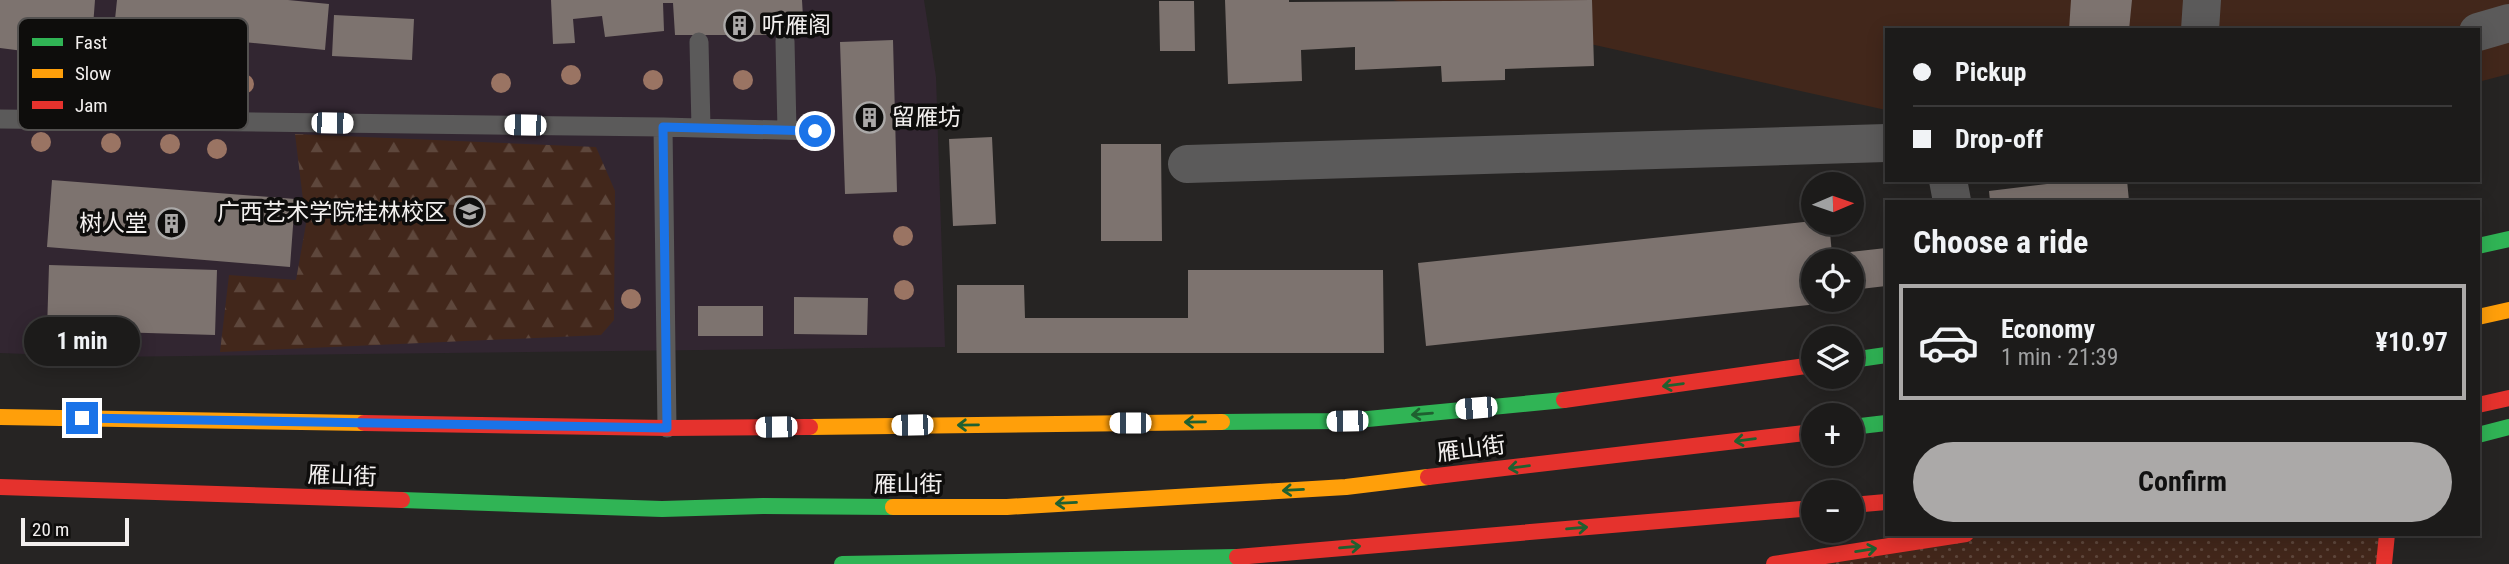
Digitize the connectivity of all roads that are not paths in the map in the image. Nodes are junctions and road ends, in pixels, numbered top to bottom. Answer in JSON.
{"nodes":[{"id":1,"x":2202,"y":0,"type":"edge"},
{"id":2,"x":2509,"y":23,"type":"edge"},
{"id":3,"x":2200,"y":28,"type":"edge"},
{"id":4,"x":2480,"y":31,"type":"edge"},
{"id":5,"x":785,"y":41,"type":"dead end"},
{"id":6,"x":699,"y":42,"type":"dead end"},
{"id":7,"x":0,"y":119,"type":"edge"},
{"id":8,"x":18,"y":119,"type":"edge"},
{"id":9,"x":248,"y":122,"type":"edge"},
{"id":10,"x":663,"y":127,"type":"junction"},
{"id":11,"x":701,"y":128,"type":"junction"},
{"id":12,"x":787,"y":130,"type":"junction"},
{"id":13,"x":815,"y":131,"type":"dead end"},
{"id":14,"x":1885,"y":143,"type":"edge"},
{"id":15,"x":1187,"y":164,"type":"dead end"},
{"id":16,"x":1948,"y":182,"type":"edge"},
{"id":17,"x":1952,"y":200,"type":"edge"},
{"id":18,"x":2509,"y":239,"type":"edge"},
{"id":19,"x":2480,"y":246,"type":"edge"},
{"id":20,"x":2509,"y":310,"type":"edge"},
{"id":21,"x":2480,"y":317,"type":"edge"},
{"id":22,"x":1885,"y":355,"type":"edge"},
{"id":23,"x":1864,"y":358,"type":"edge"},
{"id":24,"x":1801,"y":367,"type":"edge"},
{"id":25,"x":2509,"y":398,"type":"edge"},
{"id":26,"x":2480,"y":405,"type":"edge"},
{"id":27,"x":0,"y":417,"type":"edge"},
{"id":28,"x":1885,"y":423,"type":"edge"},
{"id":29,"x":1864,"y":426,"type":"edge"},
{"id":30,"x":2509,"y":427,"type":"edge"},
{"id":31,"x":667,"y":428,"type":"junction"},
{"id":32,"x":1801,"y":433,"type":"edge"},
{"id":33,"x":2480,"y":434,"type":"edge"},
{"id":34,"x":0,"y":487,"type":"edge"},
{"id":35,"x":1885,"y":502,"type":"edge"},
{"id":36,"x":1864,"y":504,"type":"edge"},
{"id":37,"x":1801,"y":509,"type":"edge"},
{"id":38,"x":1953,"y":536,"type":"edge"},
{"id":39,"x":2387,"y":536,"type":"edge"},
{"id":40,"x":842,"y":564,"type":"edge"},
{"id":41,"x":1774,"y":564,"type":"edge"},
{"id":42,"x":2384,"y":564,"type":"edge"}],
"edges":[{"from":1,"to":3,"type":"street"},
{"from":2,"to":4,"type":"street"},
{"from":5,"to":12,"type":"lane"},
{"from":6,"to":11,"type":"lane"},
{"from":7,"to":8,"type":"lane"},
{"from":9,"to":10,"type":"lane"},
{"from":10,"to":11,"type":"lane"},
{"from":10,"to":31,"type":"lane"},
{"from":11,"to":12,"type":"lane"},
{"from":12,"to":13,"type":"lane"},
{"from":14,"to":15,"type":"street"},
{"from":16,"to":17,"type":"street"},
{"from":18,"to":19,"type":"main road"},
{"from":20,"to":21,"type":"main road"},
{"from":22,"to":23,"type":"main road"},
{"from":24,"to":31,"type":"main road","one_way":true},
{"from":25,"to":26,"type":"main road"},
{"from":27,"to":31,"type":"main road"},
{"from":28,"to":29,"type":"main road"},
{"from":30,"to":33,"type":"main road"},
{"from":32,"to":34,"type":"main road","name":"雁山街","one_way":true},
{"from":35,"to":36,"type":"main road"},
{"from":40,"to":37,"type":"main road","one_way":true},
{"from":41,"to":38,"type":"main road","one_way":true},
{"from":39,"to":42,"type":"main road"}]}
